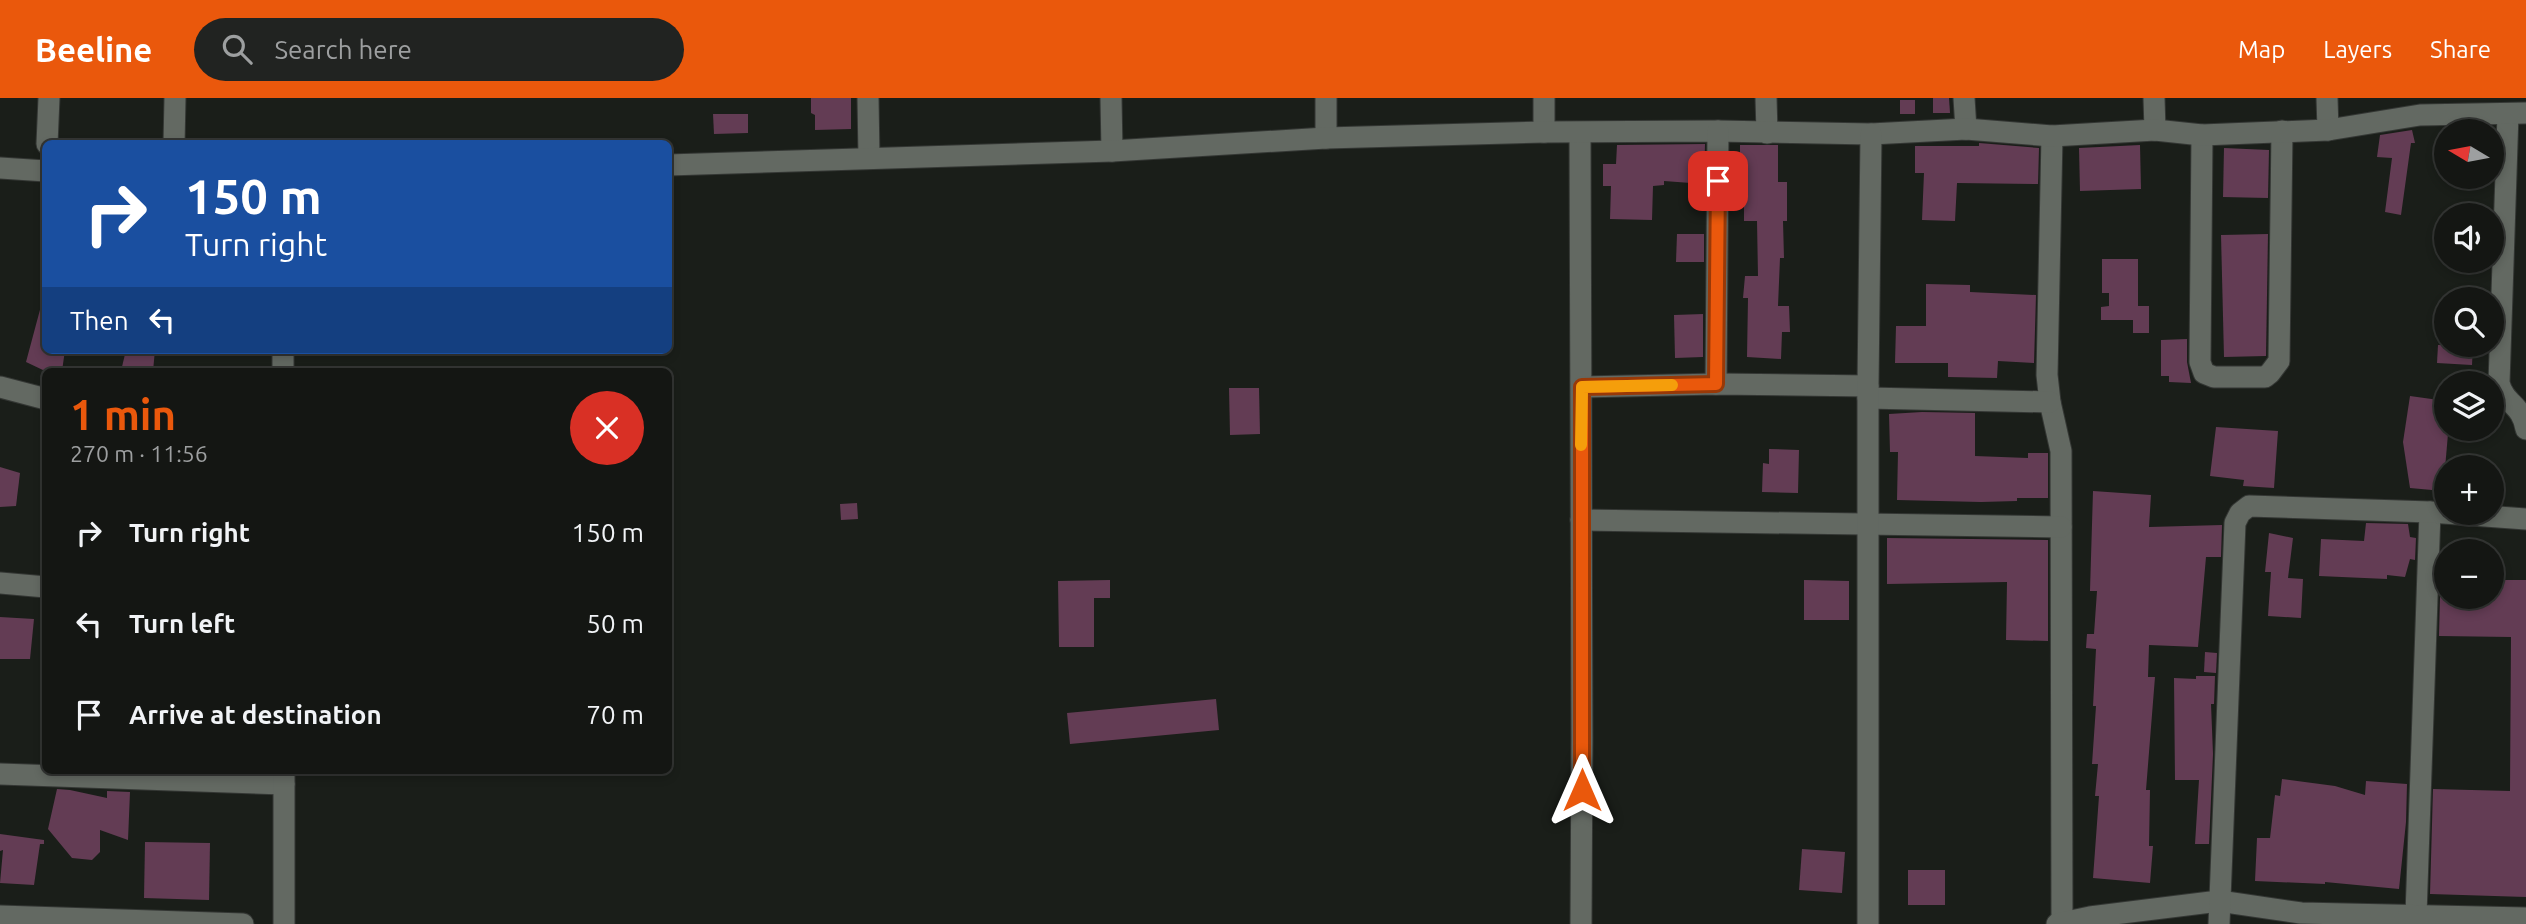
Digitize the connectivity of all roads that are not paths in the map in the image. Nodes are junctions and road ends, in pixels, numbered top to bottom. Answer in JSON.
{"nodes":[{"id":1,"x":49,"y":98,"type":"edge"},
{"id":2,"x":175,"y":98,"type":"edge"},
{"id":3,"x":868,"y":98,"type":"edge"},
{"id":4,"x":1111,"y":98,"type":"edge"},
{"id":5,"x":1326,"y":98,"type":"edge"},
{"id":6,"x":1544,"y":98,"type":"edge"},
{"id":7,"x":1766,"y":98,"type":"edge"},
{"id":8,"x":1964,"y":98,"type":"edge"},
{"id":9,"x":2154,"y":98,"type":"edge"},
{"id":10,"x":2327,"y":98,"type":"edge"},
{"id":11,"x":2517,"y":113,"type":"edge"},
{"id":12,"x":1966,"y":129,"type":"junction"},
{"id":13,"x":2155,"y":130,"type":"junction"},
{"id":14,"x":2328,"y":130,"type":"junction"},
{"id":15,"x":1718,"y":131,"type":"junction"},
{"id":16,"x":2282,"y":131,"type":"junction"},
{"id":17,"x":1544,"y":132,"type":"junction"},
{"id":18,"x":1580,"y":133,"type":"junction"},
{"id":19,"x":1767,"y":133,"type":"junction"},
{"id":20,"x":1871,"y":134,"type":"junction"},
{"id":21,"x":2202,"y":135,"type":"junction"},
{"id":22,"x":2052,"y":136,"type":"junction"},
{"id":23,"x":1326,"y":138,"type":"junction"},
{"id":24,"x":47,"y":140,"type":"edge"},
{"id":25,"x":174,"y":140,"type":"edge"},
{"id":26,"x":1112,"y":151,"type":"junction"},
{"id":27,"x":869,"y":157,"type":"junction"},
{"id":28,"x":672,"y":164,"type":"edge"},
{"id":29,"x":0,"y":168,"type":"edge"},
{"id":30,"x":42,"y":171,"type":"edge"},
{"id":31,"x":1716,"y":384,"type":"junction"},
{"id":32,"x":0,"y":387,"type":"edge"},
{"id":33,"x":1582,"y":387,"type":"junction"},
{"id":34,"x":1868,"y":392,"type":"junction"},
{"id":35,"x":42,"y":398,"type":"edge"},
{"id":36,"x":2050,"y":402,"type":"junction"},
{"id":37,"x":2526,"y":429,"type":"edge"},
{"id":38,"x":2430,"y":512,"type":"junction"},
{"id":39,"x":2526,"y":519,"type":"edge"},
{"id":40,"x":1581,"y":520,"type":"junction"},
{"id":41,"x":1868,"y":523,"type":"junction"},
{"id":42,"x":2061,"y":527,"type":"junction"},
{"id":43,"x":0,"y":583,"type":"edge"},
{"id":44,"x":42,"y":587,"type":"edge"},
{"id":45,"x":0,"y":774,"type":"edge"},
{"id":46,"x":284,"y":777,"type":"edge"},
{"id":47,"x":2219,"y":901,"type":"junction"},
{"id":48,"x":2416,"y":915,"type":"junction"},
{"id":49,"x":0,"y":916,"type":"edge"},
{"id":50,"x":2526,"y":918,"type":"edge"},
{"id":51,"x":2358,"y":919,"type":"edge"},
{"id":52,"x":243,"y":924,"type":"edge"},
{"id":53,"x":284,"y":924,"type":"edge"},
{"id":54,"x":1581,"y":924,"type":"edge"},
{"id":55,"x":1868,"y":924,"type":"edge"},
{"id":56,"x":2060,"y":924,"type":"edge"},
{"id":57,"x":2219,"y":924,"type":"edge"}],
"edges":[{"from":1,"to":24,"type":"street"},
{"from":2,"to":25,"type":"street"},
{"from":3,"to":27,"type":"street"},
{"from":4,"to":26,"type":"street"},
{"from":5,"to":23,"type":"street"},
{"from":6,"to":17,"type":"street"},
{"from":7,"to":19,"type":"street"},
{"from":8,"to":12,"type":"street"},
{"from":9,"to":13,"type":"street"},
{"from":10,"to":14,"type":"street"},
{"from":11,"to":14,"type":"street"},
{"from":11,"to":37,"type":"street"},
{"from":12,"to":20,"type":"street"},
{"from":12,"to":22,"type":"street"},
{"from":13,"to":21,"type":"street"},
{"from":13,"to":22,"type":"street"},
{"from":14,"to":16,"type":"street"},
{"from":15,"to":18,"type":"street"},
{"from":15,"to":19,"type":"street"},
{"from":15,"to":31,"type":"street"},
{"from":16,"to":21,"type":"street"},
{"from":16,"to":21,"type":"street"},
{"from":17,"to":18,"type":"street"},
{"from":17,"to":23,"type":"street"},
{"from":18,"to":33,"type":"street"},
{"from":19,"to":20,"type":"street"},
{"from":20,"to":34,"type":"street"},
{"from":22,"to":36,"type":"street"},
{"from":23,"to":26,"type":"street"},
{"from":26,"to":27,"type":"street"},
{"from":27,"to":28,"type":"street"},
{"from":29,"to":30,"type":"street"},
{"from":31,"to":33,"type":"street"},
{"from":31,"to":34,"type":"street"},
{"from":32,"to":35,"type":"street"},
{"from":33,"to":40,"type":"street"},
{"from":34,"to":36,"type":"street"},
{"from":34,"to":41,"type":"street"},
{"from":36,"to":42,"type":"street"},
{"from":38,"to":39,"type":"street"},
{"from":38,"to":47,"type":"street"},
{"from":38,"to":48,"type":"street"},
{"from":40,"to":41,"type":"street"},
{"from":40,"to":54,"type":"street"},
{"from":41,"to":42,"type":"street"},
{"from":41,"to":55,"type":"street"},
{"from":42,"to":56,"type":"street"},
{"from":43,"to":44,"type":"street"},
{"from":45,"to":46,"type":"street"},
{"from":46,"to":53,"type":"street"},
{"from":47,"to":51,"type":"street"},
{"from":47,"to":56,"type":"street"},
{"from":47,"to":57,"type":"street"},
{"from":48,"to":50,"type":"street"},
{"from":48,"to":51,"type":"street"},
{"from":49,"to":52,"type":"street"}]}
